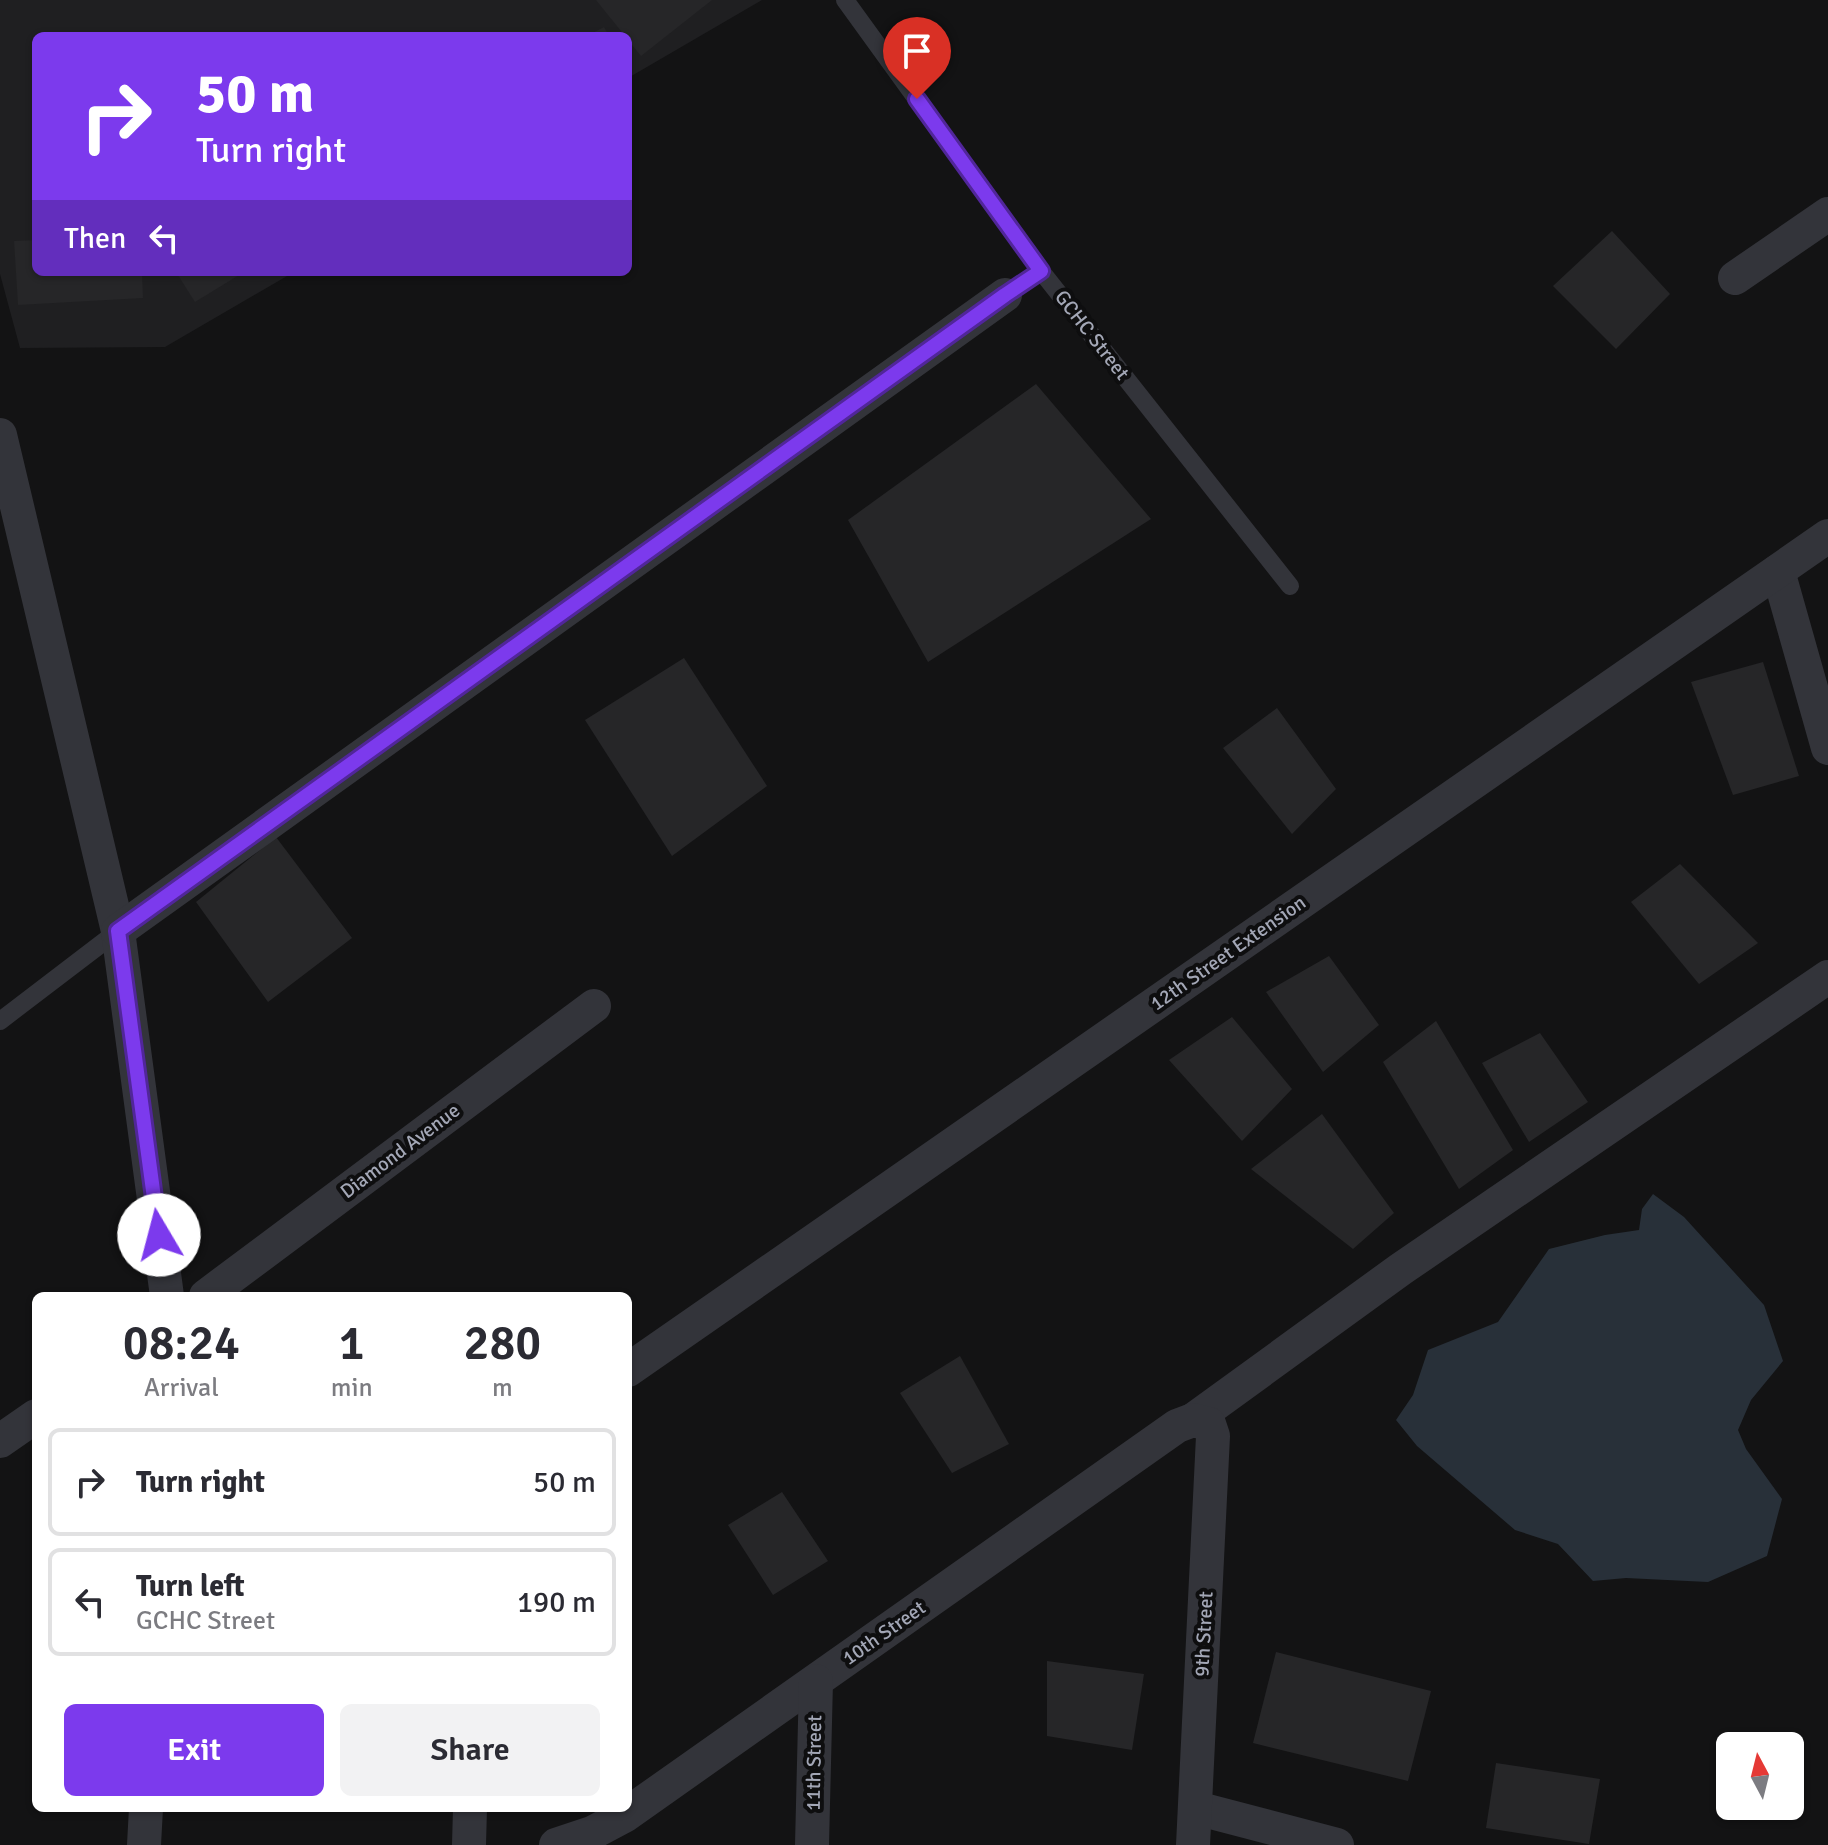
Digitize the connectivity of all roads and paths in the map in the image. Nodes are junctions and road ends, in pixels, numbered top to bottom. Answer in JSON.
{"nodes":[{"id":1,"x":845,"y":0,"type":"edge"},
{"id":2,"x":1828,"y":214,"type":"edge"},
{"id":3,"x":1041,"y":271,"type":"junction"},
{"id":4,"x":1735,"y":278,"type":"dead end"},
{"id":5,"x":1005,"y":295,"type":"joint"},
{"id":6,"x":0,"y":435,"type":"edge"},
{"id":7,"x":1828,"y":536,"type":"edge"},
{"id":8,"x":1778,"y":571,"type":"junction"},
{"id":9,"x":1290,"y":586,"type":"dead end"},
{"id":10,"x":1828,"y":748,"type":"edge"},
{"id":11,"x":118,"y":931,"type":"junction"},
{"id":12,"x":1828,"y":977,"type":"edge"},
{"id":13,"x":594,"y":1006,"type":"dead end"},
{"id":14,"x":0,"y":1021,"type":"edge"},
{"id":15,"x":166,"y":1292,"type":"edge"},
{"id":16,"x":211,"y":1292,"type":"edge"},
{"id":17,"x":632,"y":1367,"type":"edge"},
{"id":18,"x":32,"y":1419,"type":"edge"},
{"id":19,"x":1201,"y":1422,"type":"junction"},
{"id":20,"x":0,"y":1441,"type":"edge"},
{"id":21,"x":816,"y":1681,"type":"junction"},
{"id":22,"x":1196,"y":1808,"type":"junction"},
{"id":23,"x":632,"y":1810,"type":"edge"},
{"id":24,"x":146,"y":1812,"type":"edge"},
{"id":25,"x":470,"y":1812,"type":"edge"},
{"id":26,"x":630,"y":1812,"type":"edge"},
{"id":27,"x":144,"y":1845,"type":"edge"},
{"id":28,"x":469,"y":1845,"type":"edge"},
{"id":29,"x":556,"y":1845,"type":"edge"},
{"id":30,"x":812,"y":1845,"type":"edge"},
{"id":31,"x":1193,"y":1845,"type":"edge"},
{"id":32,"x":1337,"y":1845,"type":"edge"}],
"edges":[{"from":1,"to":3,"type":"lane","name":"GCHC Street"},
{"from":2,"to":4,"type":"street"},
{"from":3,"to":5,"type":"lane"},
{"from":3,"to":9,"type":"lane","name":"GCHC Street"},
{"from":5,"to":11,"type":"street"},
{"from":6,"to":11,"type":"street"},
{"from":7,"to":8,"type":"street","name":"12th Street Extension"},
{"from":8,"to":10,"type":"street"},
{"from":8,"to":17,"type":"street","name":"12th Street Extension"},
{"from":11,"to":14,"type":"lane"},
{"from":11,"to":15,"type":"street"},
{"from":12,"to":19,"type":"street","name":"10th Street"},
{"from":13,"to":16,"type":"street","name":"Diamond Avenue"},
{"from":18,"to":20,"type":"street"},
{"from":19,"to":21,"type":"street","name":"10th Street"},
{"from":19,"to":22,"type":"street","name":"9th Street"},
{"from":21,"to":23,"type":"street","name":"10th Street"},
{"from":21,"to":30,"type":"street","name":"11th Street"},
{"from":22,"to":31,"type":"street","name":"9th Street"},
{"from":22,"to":32,"type":"street"},
{"from":24,"to":27,"type":"street"},
{"from":25,"to":28,"type":"street"},
{"from":26,"to":29,"type":"street","name":"10th Street"}]}
